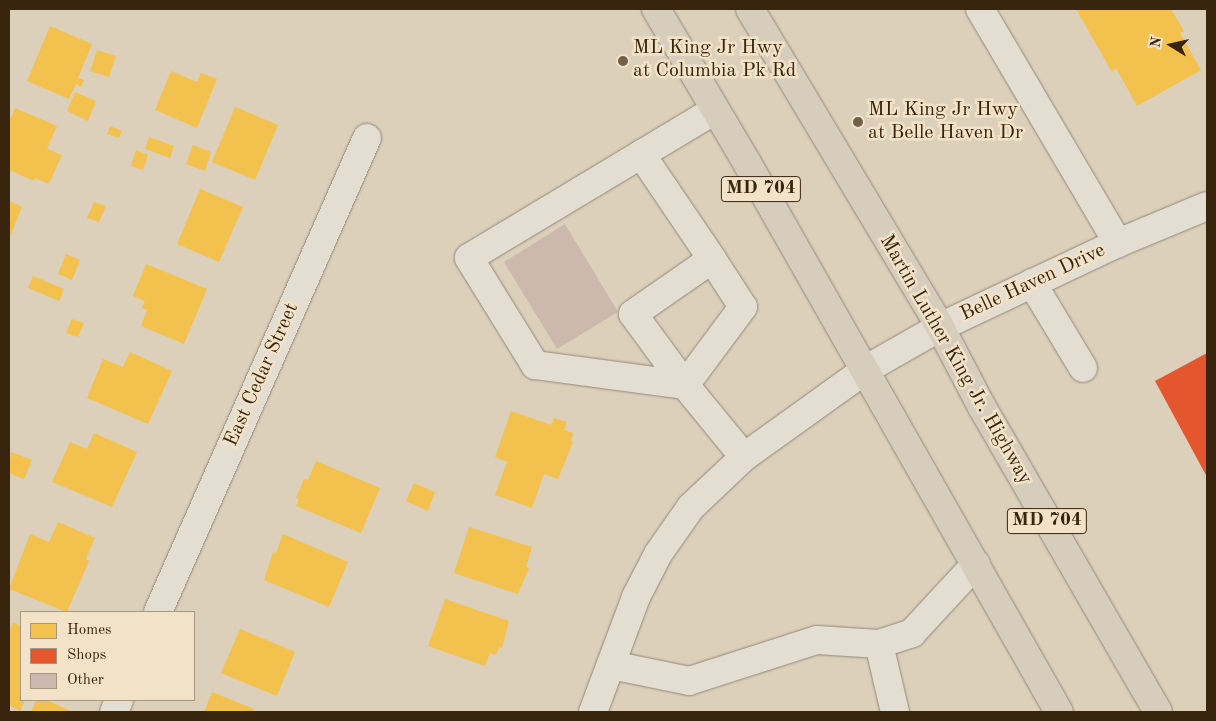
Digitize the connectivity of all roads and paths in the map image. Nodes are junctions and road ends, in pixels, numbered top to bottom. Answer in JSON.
{"nodes":[{"id":1,"x":656,"y":9,"type":"edge"},
{"id":2,"x":750,"y":9,"type":"edge"},
{"id":3,"x":980,"y":9,"type":"edge"},
{"id":4,"x":716,"y":110,"type":"junction"},
{"id":5,"x":367,"y":138,"type":"dead end"},
{"id":6,"x":641,"y":154,"type":"junction"},
{"id":7,"x":1207,"y":206,"type":"edge"},
{"id":8,"x":1118,"y":243,"type":"junction"},
{"id":9,"x":712,"y":259,"type":"junction"},
{"id":10,"x":1032,"y":283,"type":"junction"},
{"id":11,"x":940,"y":327,"type":"junction"},
{"id":12,"x":1083,"y":368,"type":"dead end"},
{"id":13,"x":865,"y":370,"type":"junction"},
{"id":14,"x":685,"y":385,"type":"junction"},
{"id":15,"x":744,"y":457,"type":"junction"},
{"id":16,"x":976,"y":564,"type":"junction"},
{"id":17,"x":158,"y":611,"type":"edge"},
{"id":18,"x":879,"y":644,"type":"junction"},
{"id":19,"x":611,"y":665,"type":"junction"},
{"id":20,"x":593,"y":712,"type":"edge"},
{"id":21,"x":895,"y":712,"type":"edge"},
{"id":22,"x":1060,"y":712,"type":"edge"},
{"id":23,"x":1158,"y":712,"type":"edge"}],
"edges":[{"from":1,"to":4,"type":"main road","number":"MD 704"},
{"from":2,"to":11,"type":"main road","name":"Martin Luther King Jr. Highway","number":"MD 704"},
{"from":3,"to":8,"type":"street"},
{"from":4,"to":6,"type":"street"},
{"from":4,"to":13,"type":"main road","number":"MD 704"},
{"from":5,"to":17,"type":"street","name":"East Cedar Street"},
{"from":6,"to":9,"type":"street"},
{"from":6,"to":14,"type":"street"},
{"from":7,"to":8,"type":"street","name":"Belle Haven Drive"},
{"from":8,"to":10,"type":"street","name":"Belle Haven Drive"},
{"from":9,"to":14,"type":"street"},
{"from":9,"to":14,"type":"street"},
{"from":10,"to":11,"type":"street","name":"Belle Haven Drive"},
{"from":10,"to":12,"type":"street"},
{"from":11,"to":13,"type":"street","name":"Belle Haven Drive"},
{"from":11,"to":23,"type":"main road","name":"Martin Luther King Jr. Highway","number":"MD 704"},
{"from":13,"to":15,"type":"street","name":"Belle Haven Drive"},
{"from":13,"to":16,"type":"main road","number":"MD 704"},
{"from":14,"to":15,"type":"street"},
{"from":15,"to":19,"type":"street","name":"Belle Haven Drive"},
{"from":16,"to":18,"type":"street"},
{"from":16,"to":22,"type":"main road","number":"MD 704"},
{"from":18,"to":19,"type":"street"},
{"from":18,"to":21,"type":"street"},
{"from":19,"to":20,"type":"street","name":"Belle Haven Drive"}]}
